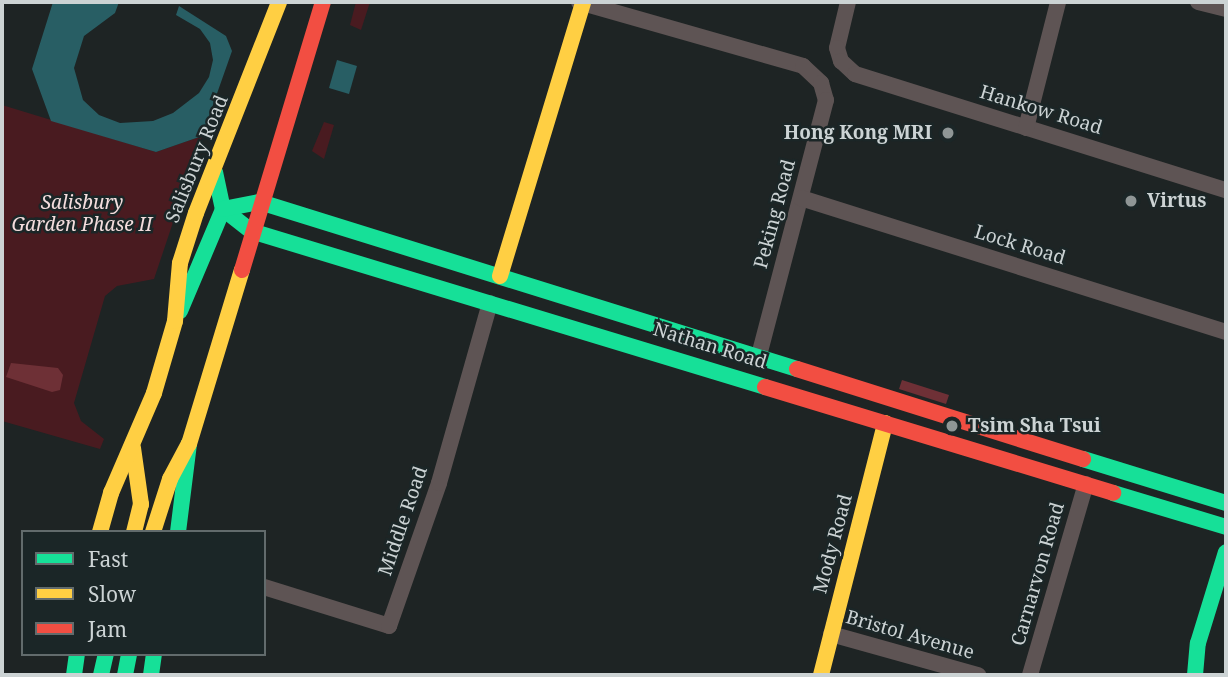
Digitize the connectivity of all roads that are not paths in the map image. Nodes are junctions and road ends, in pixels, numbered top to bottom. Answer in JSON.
{"nodes":[{"id":1,"x":279,"y":2,"type":"edge"},
{"id":2,"x":323,"y":2,"type":"edge"},
{"id":3,"x":581,"y":2,"type":"edge"},
{"id":4,"x":848,"y":2,"type":"edge"},
{"id":5,"x":1058,"y":2,"type":"edge"},
{"id":6,"x":1198,"y":2,"type":"edge"},
{"id":7,"x":1226,"y":9,"type":"edge"},
{"id":8,"x":1026,"y":128,"type":"junction"},
{"id":9,"x":215,"y":172,"type":"junction"},
{"id":10,"x":1226,"y":190,"type":"edge"},
{"id":11,"x":801,"y":198,"type":"junction"},
{"id":12,"x":260,"y":202,"type":"junction"},
{"id":13,"x":223,"y":209,"type":"junction"},
{"id":14,"x":251,"y":231,"type":"junction"},
{"id":15,"x":500,"y":276,"type":"junction"},
{"id":16,"x":490,"y":303,"type":"junction"},
{"id":17,"x":175,"y":321,"type":"junction"},
{"id":18,"x":1226,"y":332,"type":"edge"},
{"id":19,"x":759,"y":356,"type":"junction"},
{"id":20,"x":885,"y":423,"type":"junction"},
{"id":21,"x":189,"y":444,"type":"junction"},
{"id":22,"x":133,"y":448,"type":"junction"},
{"id":23,"x":1086,"y":484,"type":"junction"},
{"id":24,"x":1226,"y":503,"type":"edge"},
{"id":25,"x":1226,"y":527,"type":"edge"},
{"id":26,"x":101,"y":530,"type":"edge"},
{"id":27,"x":134,"y":530,"type":"edge"},
{"id":28,"x":154,"y":530,"type":"edge"},
{"id":29,"x":178,"y":530,"type":"edge"},
{"id":30,"x":1226,"y":552,"type":"edge"},
{"id":31,"x":266,"y":588,"type":"edge"},
{"id":32,"x":831,"y":634,"type":"junction"},
{"id":33,"x":77,"y":656,"type":"edge"},
{"id":34,"x":106,"y":656,"type":"edge"},
{"id":35,"x":129,"y":656,"type":"edge"},
{"id":36,"x":154,"y":656,"type":"edge"},
{"id":37,"x":74,"y":675,"type":"edge"},
{"id":38,"x":101,"y":675,"type":"edge"},
{"id":39,"x":125,"y":675,"type":"edge"},
{"id":40,"x":151,"y":675,"type":"edge"},
{"id":41,"x":821,"y":675,"type":"edge"},
{"id":42,"x":978,"y":675,"type":"edge"},
{"id":43,"x":1030,"y":675,"type":"edge"},
{"id":44,"x":1195,"y":675,"type":"edge"}],
"edges":[{"from":1,"to":9,"type":"main road","name":"Salisbury Road"},
{"from":2,"to":12,"type":"main road"},
{"from":3,"to":11,"type":"street","name":"Peking Road"},
{"from":3,"to":15,"type":"main road"},
{"from":4,"to":8,"type":"street","name":"Hankow Road"},
{"from":5,"to":8,"type":"street"},
{"from":6,"to":7,"type":"street"},
{"from":8,"to":10,"type":"street","name":"Hankow Road"},
{"from":9,"to":13,"type":"main road"},
{"from":9,"to":17,"type":"main road","name":"Salisbury Road"},
{"from":11,"to":18,"type":"street","name":"Lock Road"},
{"from":11,"to":19,"type":"street","name":"Peking Road"},
{"from":12,"to":13,"type":"main road"},
{"from":12,"to":14,"type":"main road"},
{"from":12,"to":15,"type":"main road","name":"Nathan Road"},
{"from":13,"to":14,"type":"main road","name":"Nathan Road"},
{"from":13,"to":17,"type":"main road"},
{"from":14,"to":16,"type":"main road","name":"Nathan Road"},
{"from":14,"to":21,"type":"main road"},
{"from":15,"to":19,"type":"main road","name":"Nathan Road"},
{"from":16,"to":20,"type":"main road","name":"Nathan Road"},
{"from":16,"to":31,"type":"street","name":"Middle Road"},
{"from":17,"to":22,"type":"main road","name":"Salisbury Road"},
{"from":19,"to":24,"type":"main road","name":"Nathan Road"},
{"from":20,"to":23,"type":"main road","name":"Nathan Road"},
{"from":20,"to":32,"type":"main road","name":"Mody Road"},
{"from":21,"to":28,"type":"main road"},
{"from":21,"to":29,"type":"main road"},
{"from":22,"to":26,"type":"main road","name":"Salisbury Road"},
{"from":22,"to":27,"type":"main road"},
{"from":23,"to":25,"type":"main road","name":"Nathan Road"},
{"from":23,"to":43,"type":"street","name":"Carnarvon Road"},
{"from":30,"to":44,"type":"main road"},
{"from":32,"to":41,"type":"main road","name":"Mody Road"},
{"from":32,"to":42,"type":"street","name":"Bristol Avenue"},
{"from":33,"to":37,"type":"main road"},
{"from":34,"to":38,"type":"main road"},
{"from":35,"to":39,"type":"main road"},
{"from":36,"to":40,"type":"main road"}]}
